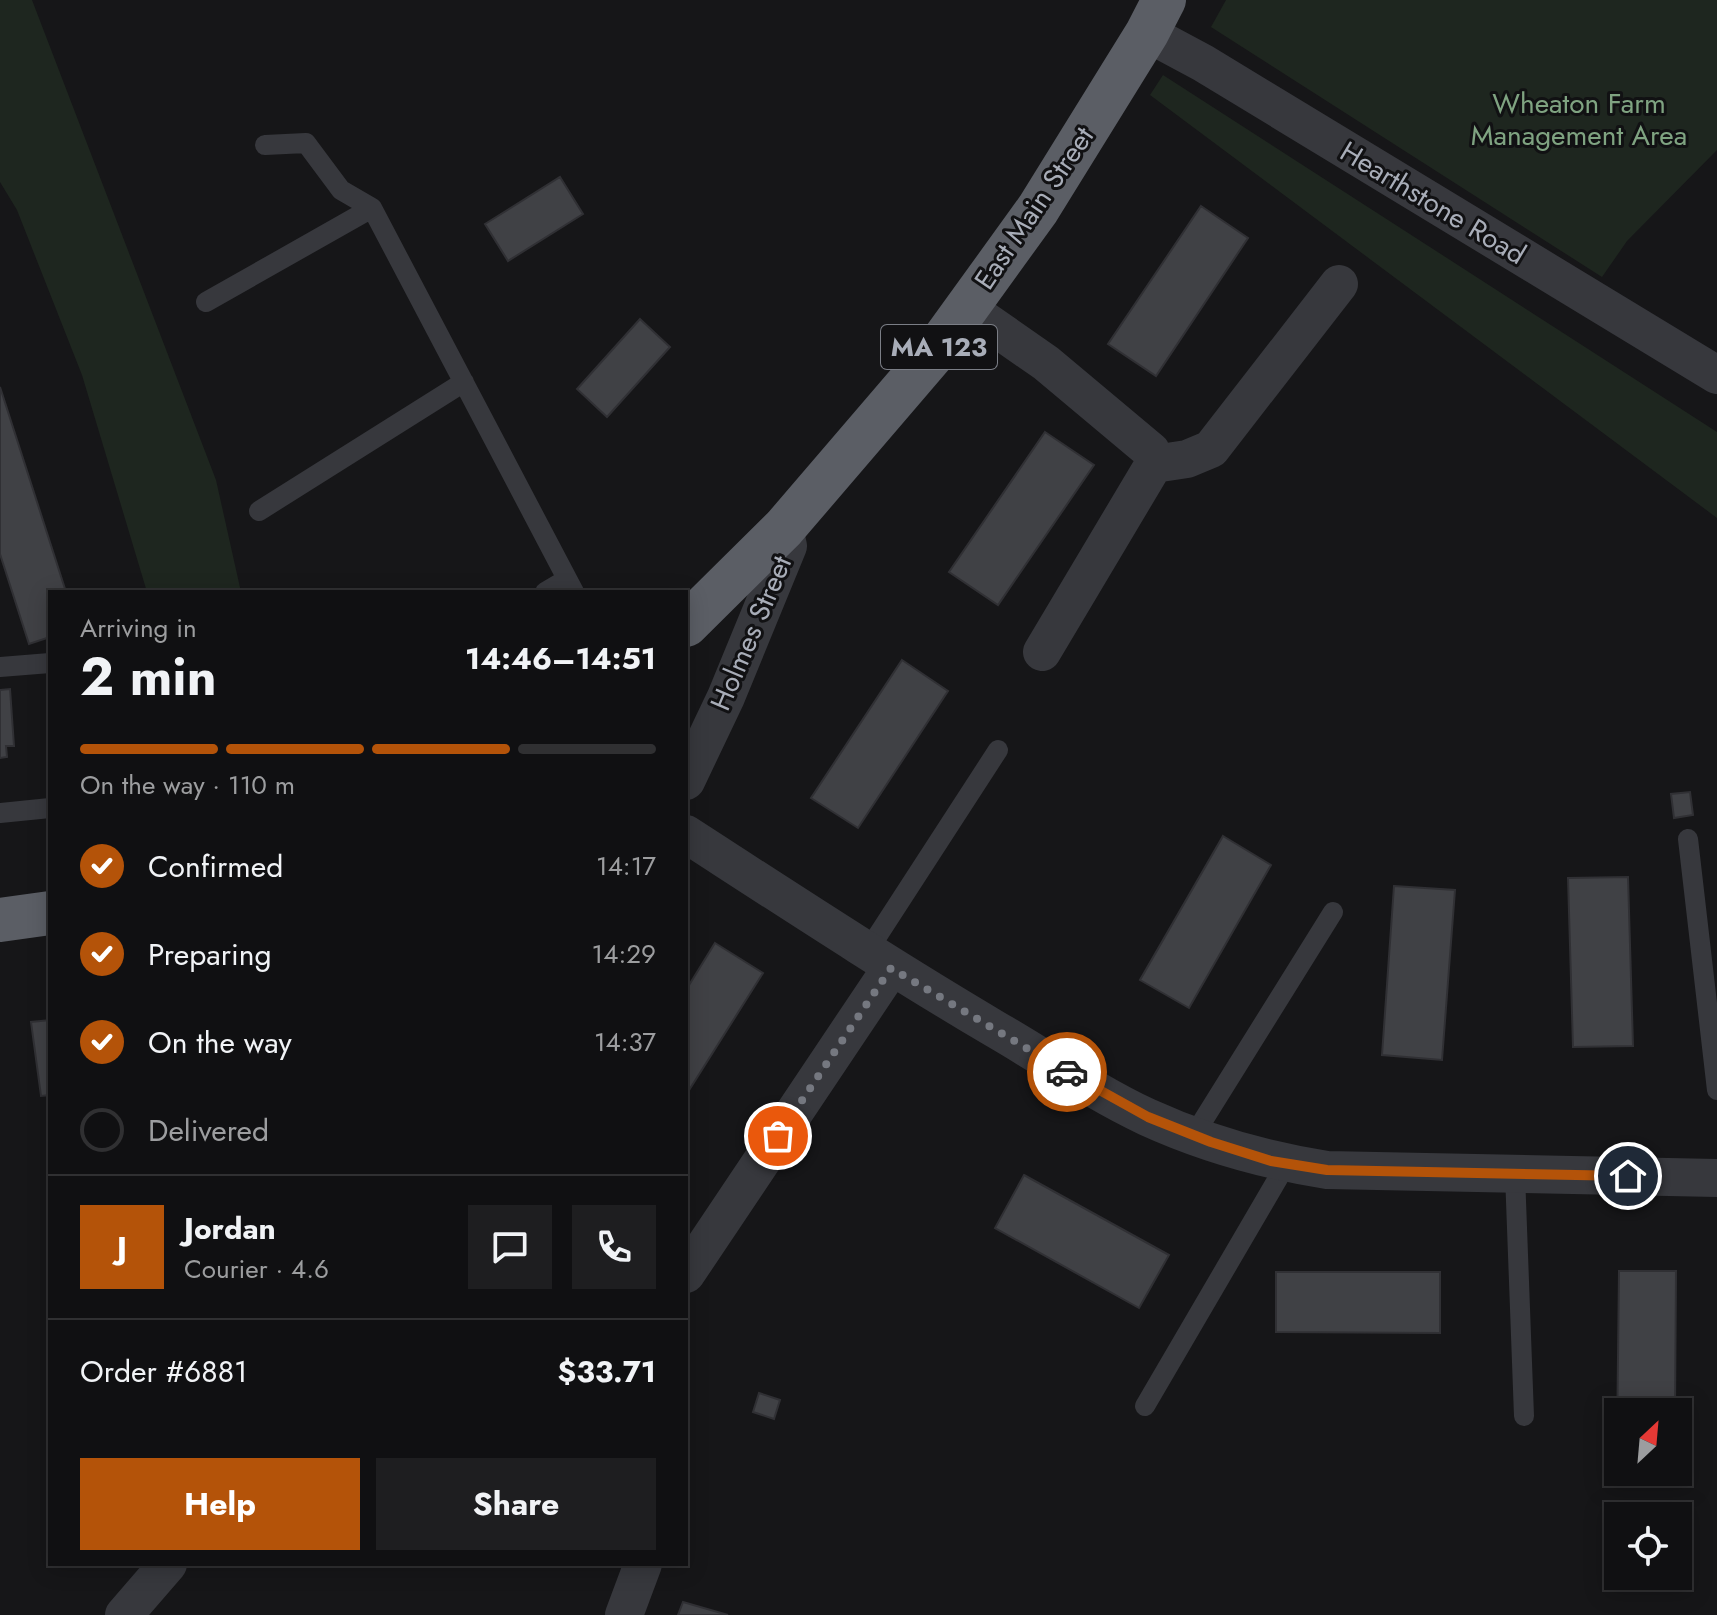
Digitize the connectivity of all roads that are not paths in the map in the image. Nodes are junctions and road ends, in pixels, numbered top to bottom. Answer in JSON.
{"nodes":[{"id":1,"x":1156,"y":17,"type":"edge"},
{"id":2,"x":265,"y":145,"type":"dead end"},
{"id":3,"x":372,"y":208,"type":"junction"},
{"id":4,"x":1339,"y":284,"type":"dead end"},
{"id":5,"x":206,"y":302,"type":"dead end"},
{"id":6,"x":967,"y":308,"type":"junction"},
{"id":7,"x":1717,"y":375,"type":"edge"},
{"id":8,"x":464,"y":382,"type":"junction"},
{"id":9,"x":1154,"y":464,"type":"junction"},
{"id":10,"x":259,"y":511,"type":"dead end"},
{"id":11,"x":784,"y":528,"type":"junction"},
{"id":12,"x":570,"y":586,"type":"edge"},
{"id":13,"x":688,"y":623,"type":"edge"},
{"id":14,"x":1042,"y":652,"type":"dead end"},
{"id":15,"x":48,"y":663,"type":"edge"},
{"id":16,"x":0,"y":667,"type":"edge"},
{"id":17,"x":998,"y":750,"type":"dead end"},
{"id":18,"x":688,"y":777,"type":"edge"},
{"id":19,"x":48,"y":808,"type":"edge"},
{"id":20,"x":0,"y":813,"type":"edge"},
{"id":21,"x":688,"y":835,"type":"edge"},
{"id":22,"x":1688,"y":839,"type":"dead end"},
{"id":23,"x":1333,"y":912,"type":"dead end"},
{"id":24,"x":48,"y":913,"type":"edge"},
{"id":25,"x":0,"y":920,"type":"edge"},
{"id":26,"x":879,"y":960,"type":"junction"},
{"id":27,"x":1717,"y":1090,"type":"edge"},
{"id":28,"x":1194,"y":1135,"type":"junction"},
{"id":29,"x":1287,"y":1163,"type":"junction"},
{"id":30,"x":1515,"y":1174,"type":"junction"},
{"id":31,"x":1717,"y":1178,"type":"edge"},
{"id":32,"x":688,"y":1271,"type":"edge"},
{"id":33,"x":1145,"y":1406,"type":"dead end"},
{"id":34,"x":1524,"y":1416,"type":"dead end"},
{"id":35,"x":166,"y":1566,"type":"edge"},
{"id":36,"x":642,"y":1566,"type":"edge"},
{"id":37,"x":124,"y":1615,"type":"edge"},
{"id":38,"x":624,"y":1615,"type":"edge"}],
"edges":[{"from":1,"to":6,"type":"highway","name":"East Main Street","number":"MA 123"},
{"from":1,"to":7,"type":"street","name":"Hearthstone Road"},
{"from":2,"to":3,"type":"lane"},
{"from":3,"to":5,"type":"lane"},
{"from":3,"to":8,"type":"lane"},
{"from":4,"to":9,"type":"street"},
{"from":6,"to":9,"type":"street"},
{"from":6,"to":11,"type":"highway","name":"East Main Street","number":"MA 123"},
{"from":8,"to":10,"type":"lane"},
{"from":8,"to":12,"type":"lane"},
{"from":9,"to":14,"type":"street"},
{"from":11,"to":13,"type":"highway","name":"East Main Street","number":"MA 123"},
{"from":11,"to":18,"type":"street","name":"Holmes Street"},
{"from":15,"to":16,"type":"lane"},
{"from":17,"to":26,"type":"lane"},
{"from":19,"to":20,"type":"lane"},
{"from":21,"to":26,"type":"street"},
{"from":22,"to":27,"type":"lane"},
{"from":23,"to":28,"type":"lane"},
{"from":24,"to":25,"type":"highway"},
{"from":26,"to":28,"type":"street"},
{"from":26,"to":32,"type":"street"},
{"from":28,"to":29,"type":"street"},
{"from":29,"to":30,"type":"street"},
{"from":29,"to":33,"type":"lane"},
{"from":30,"to":31,"type":"street"},
{"from":30,"to":34,"type":"lane"},
{"from":35,"to":37,"type":"street"},
{"from":36,"to":38,"type":"street"}]}
